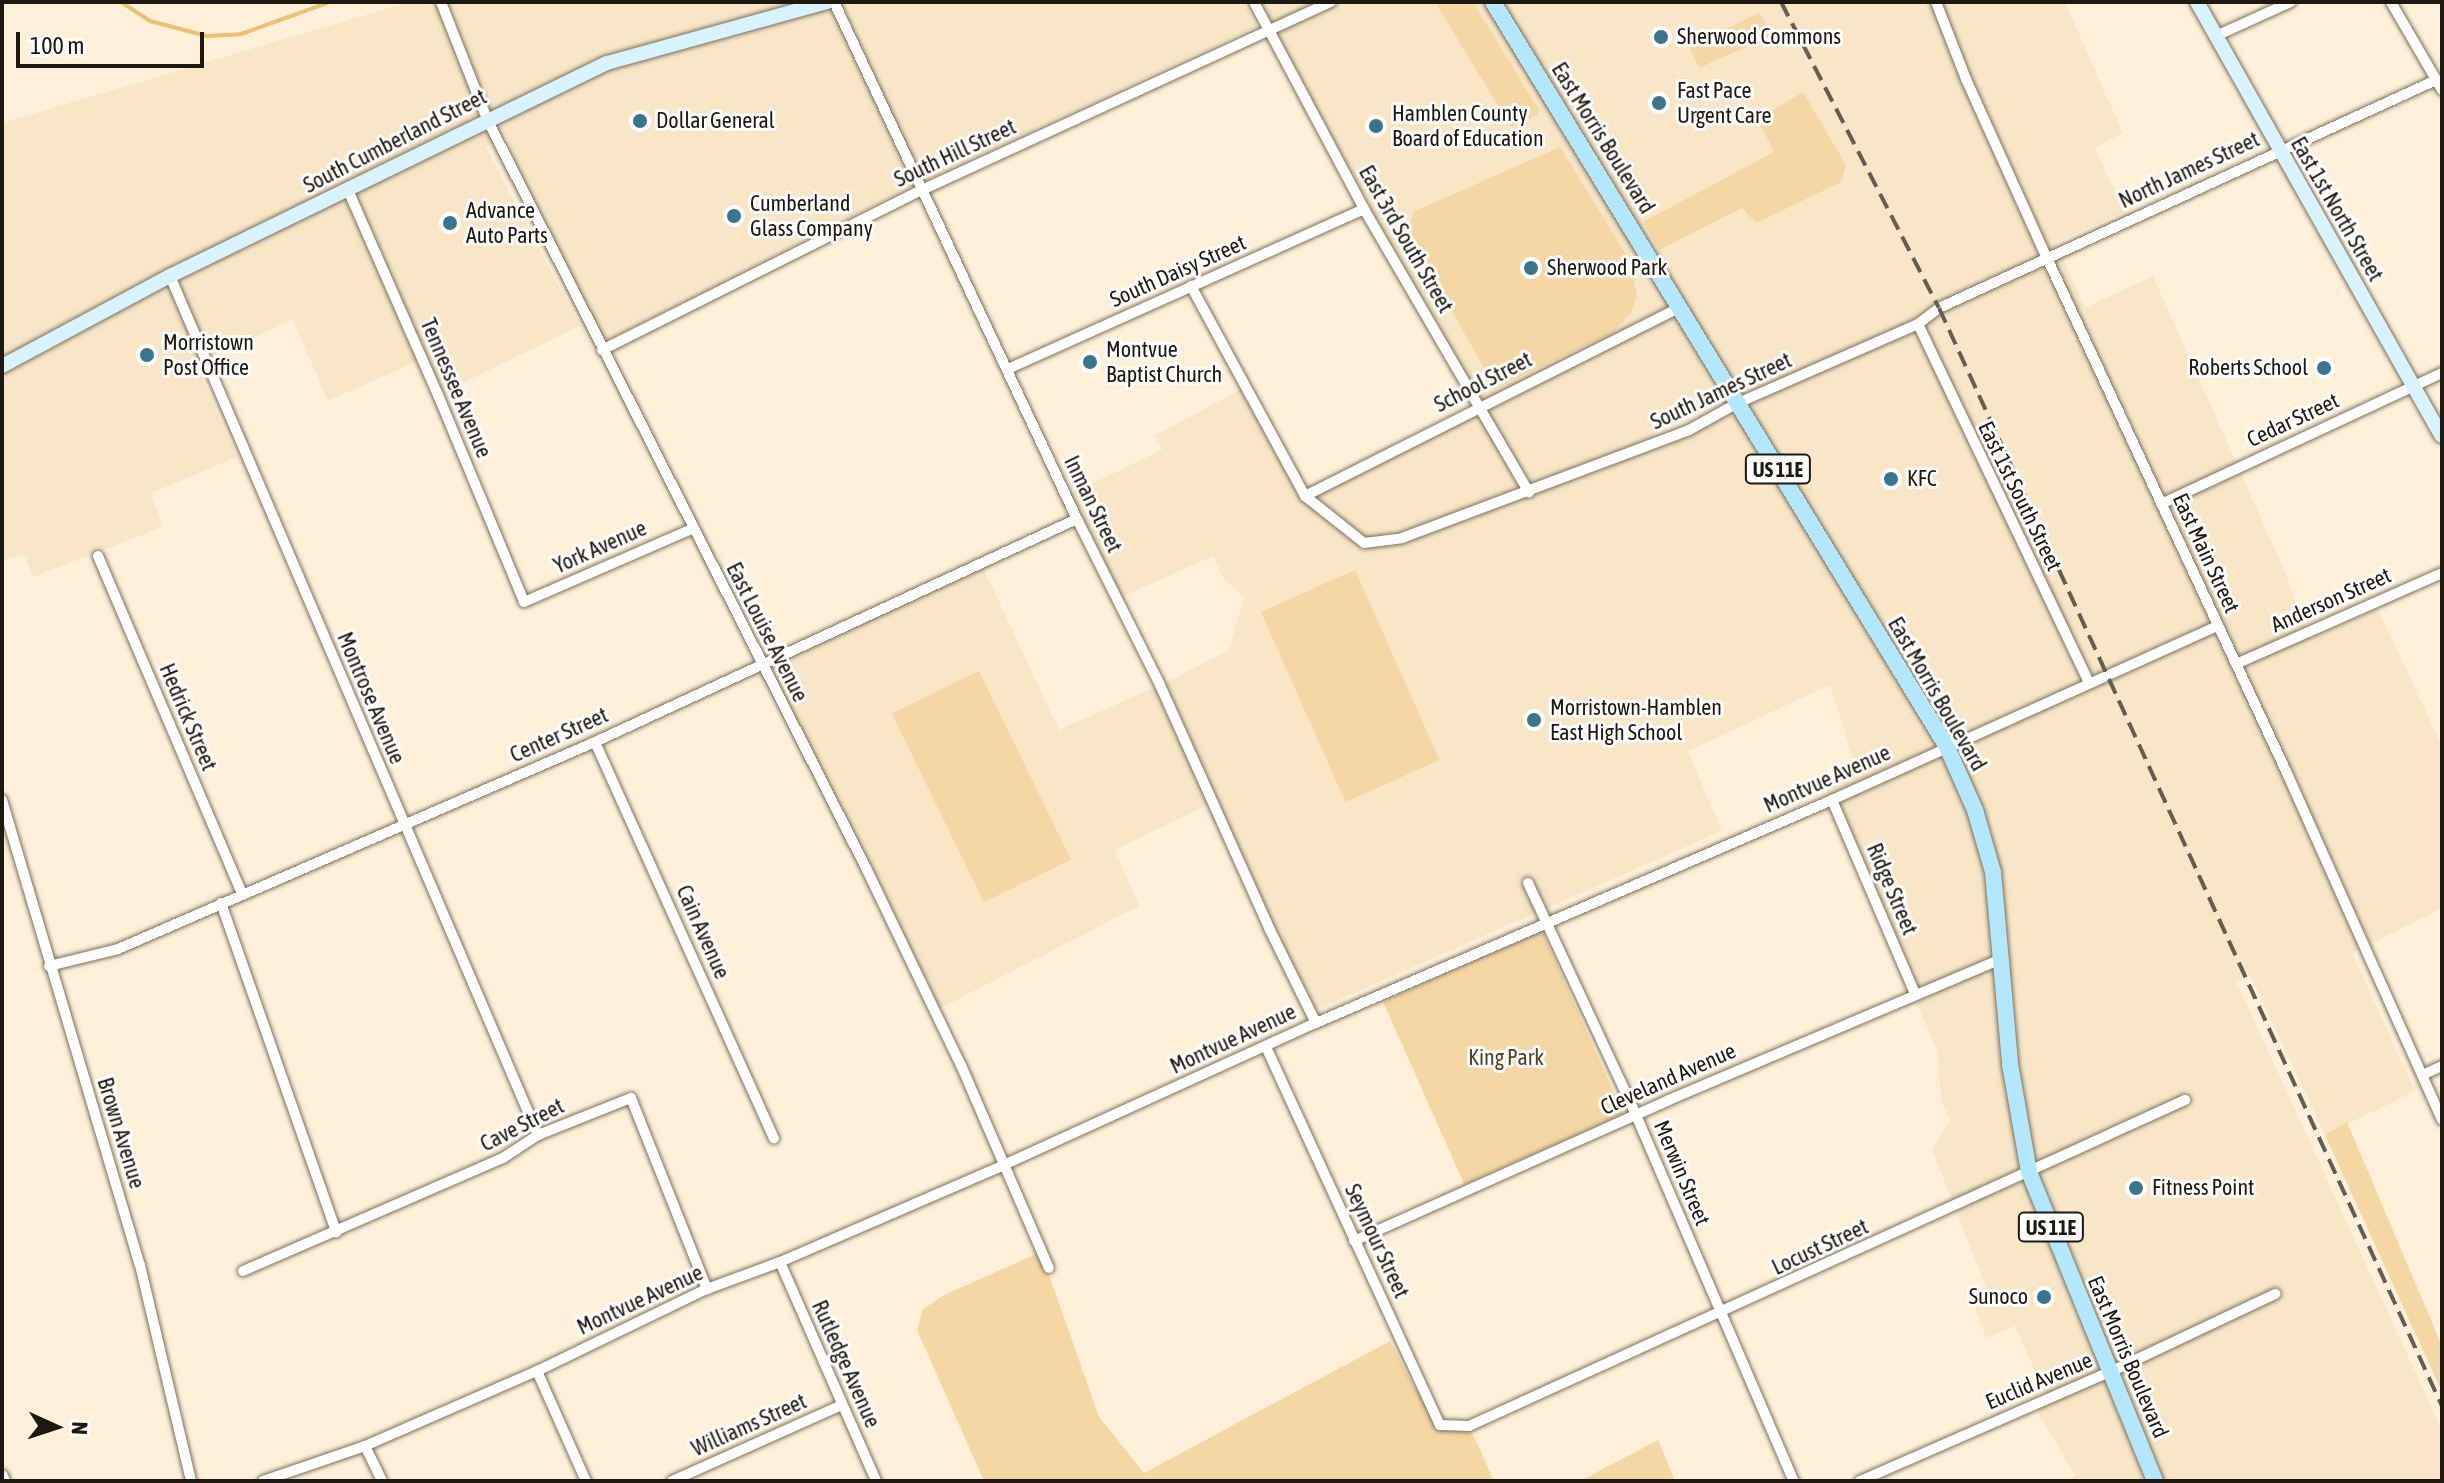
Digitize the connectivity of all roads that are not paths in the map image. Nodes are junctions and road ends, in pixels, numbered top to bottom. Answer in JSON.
{"nodes":[{"id":1,"x":441,"y":2,"type":"edge"},
{"id":2,"x":827,"y":2,"type":"edge"},
{"id":3,"x":834,"y":2,"type":"edge"},
{"id":4,"x":1254,"y":2,"type":"edge"},
{"id":5,"x":1331,"y":2,"type":"edge"},
{"id":6,"x":1493,"y":2,"type":"edge"},
{"id":7,"x":1936,"y":2,"type":"edge"},
{"id":8,"x":2197,"y":2,"type":"edge"},
{"id":9,"x":2291,"y":2,"type":"edge"},
{"id":10,"x":2391,"y":2,"type":"edge"},
{"id":11,"x":1269,"y":30,"type":"junction"},
{"id":12,"x":2216,"y":36,"type":"junction"},
{"id":13,"x":2439,"y":85,"type":"edge"},
{"id":14,"x":487,"y":119,"type":"junction"},
{"id":15,"x":2278,"y":151,"type":"junction"},
{"id":16,"x":924,"y":189,"type":"junction"},
{"id":17,"x":348,"y":190,"type":"junction"},
{"id":18,"x":1364,"y":209,"type":"junction"},
{"id":19,"x":2047,"y":258,"type":"junction"},
{"id":20,"x":170,"y":276,"type":"junction"},
{"id":21,"x":1191,"y":286,"type":"junction"},
{"id":22,"x":1680,"y":307,"type":"junction"},
{"id":23,"x":1918,"y":324,"type":"junction"},
{"id":24,"x":602,"y":350,"type":"junction"},
{"id":25,"x":2,"y":366,"type":"edge"},
{"id":26,"x":1008,"y":369,"type":"junction"},
{"id":27,"x":2442,"y":373,"type":"edge"},
{"id":28,"x":2413,"y":385,"type":"junction"},
{"id":29,"x":1738,"y":403,"type":"junction"},
{"id":30,"x":1480,"y":406,"type":"junction"},
{"id":31,"x":2442,"y":436,"type":"edge"},
{"id":32,"x":1529,"y":493,"type":"junction"},
{"id":33,"x":1305,"y":496,"type":"junction"},
{"id":34,"x":2161,"y":504,"type":"junction"},
{"id":35,"x":1077,"y":519,"type":"junction"},
{"id":36,"x":692,"y":529,"type":"junction"},
{"id":37,"x":98,"y":556,"type":"dead end"},
{"id":38,"x":2442,"y":573,"type":"edge"},
{"id":39,"x":524,"y":602,"type":"joint"},
{"id":40,"x":2217,"y":626,"type":"junction"},
{"id":41,"x":760,"y":664,"type":"junction"},
{"id":42,"x":2236,"y":664,"type":"junction"},
{"id":43,"x":2089,"y":683,"type":"junction"},
{"id":44,"x":595,"y":742,"type":"junction"},
{"id":45,"x":1947,"y":747,"type":"junction"},
{"id":46,"x":2,"y":800,"type":"edge"},
{"id":47,"x":1832,"y":800,"type":"junction"},
{"id":48,"x":403,"y":824,"type":"junction"},
{"id":49,"x":1528,"y":883,"type":"dead end"},
{"id":50,"x":242,"y":894,"type":"junction"},
{"id":51,"x":221,"y":903,"type":"junction"},
{"id":52,"x":1547,"y":921,"type":"junction"},
{"id":53,"x":1999,"y":960,"type":"junction"},
{"id":54,"x":49,"y":966,"type":"junction"},
{"id":55,"x":1915,"y":994,"type":"junction"},
{"id":56,"x":1316,"y":1023,"type":"junction"},
{"id":57,"x":1266,"y":1047,"type":"junction"},
{"id":58,"x":2442,"y":1066,"type":"edge"},
{"id":59,"x":2422,"y":1075,"type":"junction"},
{"id":60,"x":2185,"y":1100,"type":"dead end"},
{"id":61,"x":1636,"y":1115,"type":"junction"},
{"id":62,"x":2442,"y":1120,"type":"edge"},
{"id":63,"x":538,"y":1135,"type":"junction"},
{"id":64,"x":774,"y":1139,"type":"dead end"},
{"id":65,"x":1006,"y":1164,"type":"junction"},
{"id":66,"x":2029,"y":1172,"type":"junction"},
{"id":67,"x":336,"y":1232,"type":"junction"},
{"id":68,"x":1354,"y":1241,"type":"junction"},
{"id":69,"x":780,"y":1262,"type":"junction"},
{"id":70,"x":1049,"y":1268,"type":"dead end"},
{"id":71,"x":243,"y":1271,"type":"dead end"},
{"id":72,"x":707,"y":1289,"type":"junction"},
{"id":73,"x":2275,"y":1294,"type":"dead end"},
{"id":74,"x":1721,"y":1314,"type":"junction"},
{"id":75,"x":537,"y":1371,"type":"junction"},
{"id":76,"x":2110,"y":1372,"type":"junction"},
{"id":77,"x":842,"y":1405,"type":"junction"},
{"id":78,"x":1469,"y":1426,"type":"joint"},
{"id":79,"x":365,"y":1446,"type":"junction"},
{"id":80,"x":191,"y":1481,"type":"edge"},
{"id":81,"x":263,"y":1481,"type":"edge"},
{"id":82,"x":382,"y":1481,"type":"edge"},
{"id":83,"x":586,"y":1481,"type":"edge"},
{"id":84,"x":672,"y":1481,"type":"edge"},
{"id":85,"x":876,"y":1481,"type":"edge"},
{"id":86,"x":1794,"y":1481,"type":"edge"},
{"id":87,"x":1860,"y":1481,"type":"edge"},
{"id":88,"x":2155,"y":1481,"type":"edge"}],
"edges":[{"from":1,"to":14,"type":"street","name":"East Louise Avenue"},
{"from":2,"to":14,"type":"main road","name":"South Cumberland Street"},
{"from":3,"to":16,"type":"street","name":"Inman Street"},
{"from":4,"to":11,"type":"street","name":"East 3rd South Street"},
{"from":5,"to":11,"type":"street","name":"South Hill Street"},
{"from":6,"to":22,"type":"main road","name":"East Morris Boulevard","number":"US 11E"},
{"from":7,"to":19,"type":"street","name":"East Main Street"},
{"from":8,"to":12,"type":"main road","name":"East 1st North Street"},
{"from":9,"to":12,"type":"street"},
{"from":10,"to":13,"type":"street"},
{"from":11,"to":16,"type":"street","name":"South Hill Street"},
{"from":11,"to":18,"type":"street","name":"East 3rd South Street"},
{"from":12,"to":15,"type":"main road","name":"East 1st North Street"},
{"from":13,"to":15,"type":"street","name":"North James Street"},
{"from":14,"to":17,"type":"main road","name":"South Cumberland Street"},
{"from":14,"to":24,"type":"street","name":"East Louise Avenue"},
{"from":15,"to":19,"type":"street","name":"North James Street"},
{"from":15,"to":28,"type":"main road","name":"East 1st North Street"},
{"from":16,"to":24,"type":"street","name":"South Hill Street"},
{"from":16,"to":26,"type":"street","name":"Inman Street"},
{"from":17,"to":20,"type":"main road","name":"South Cumberland Street"},
{"from":17,"to":39,"type":"street","name":"Tennessee Avenue"},
{"from":18,"to":21,"type":"street","name":"South Daisy Street"},
{"from":18,"to":30,"type":"street","name":"East 3rd South Street"},
{"from":19,"to":23,"type":"street","name":"South James Street"},
{"from":19,"to":34,"type":"street","name":"East Main Street"},
{"from":20,"to":25,"type":"main road","name":"South Cumberland Street"},
{"from":20,"to":48,"type":"street","name":"Montrose Avenue"},
{"from":21,"to":26,"type":"street","name":"South Daisy Street"},
{"from":21,"to":33,"type":"street"},
{"from":22,"to":29,"type":"main road","name":"East Morris Boulevard","number":"US 11E"},
{"from":22,"to":30,"type":"street","name":"School Street"},
{"from":23,"to":29,"type":"street","name":"South James Street"},
{"from":23,"to":43,"type":"street","name":"East 1st South Street"},
{"from":24,"to":36,"type":"street","name":"East Louise Avenue"},
{"from":26,"to":35,"type":"street","name":"Inman Street"},
{"from":27,"to":28,"type":"street","name":"Cedar Street"},
{"from":28,"to":31,"type":"main road","name":"East 1st North Street"},
{"from":28,"to":34,"type":"street","name":"Cedar Street"},
{"from":29,"to":32,"type":"street","name":"South James Street"},
{"from":29,"to":45,"type":"main road","name":"East Morris Boulevard","number":"US 11E"},
{"from":30,"to":32,"type":"street","name":"East 3rd South Street"},
{"from":30,"to":33,"type":"street","name":"School Street"},
{"from":32,"to":33,"type":"street","name":"South James Street"},
{"from":34,"to":40,"type":"street","name":"East Main Street"},
{"from":35,"to":41,"type":"street","name":"Center Street"},
{"from":35,"to":56,"type":"street","name":"Inman Street"},
{"from":36,"to":39,"type":"street","name":"York Avenue"},
{"from":36,"to":41,"type":"street","name":"East Louise Avenue"},
{"from":37,"to":50,"type":"street","name":"Hedrick Street"},
{"from":38,"to":42,"type":"street","name":"Anderson Street"},
{"from":40,"to":42,"type":"street","name":"East Main Street"},
{"from":40,"to":43,"type":"street","name":"Montvue Avenue"},
{"from":41,"to":44,"type":"street","name":"Center Street"},
{"from":41,"to":65,"type":"street","name":"East Louise Avenue"},
{"from":42,"to":59,"type":"street","name":"East Main Street"},
{"from":43,"to":45,"type":"street","name":"Montvue Avenue"},
{"from":44,"to":48,"type":"street","name":"Center Street"},
{"from":44,"to":64,"type":"street","name":"Cain Avenue"},
{"from":45,"to":47,"type":"street","name":"Montvue Avenue"},
{"from":45,"to":53,"type":"main road","name":"East Morris Boulevard","number":"US 11E"},
{"from":46,"to":54,"type":"street","name":"Brown Avenue"},
{"from":47,"to":52,"type":"street","name":"Montvue Avenue"},
{"from":47,"to":55,"type":"street","name":"Ridge Street"},
{"from":48,"to":50,"type":"street","name":"Center Street"},
{"from":48,"to":63,"type":"street","name":"Montrose Avenue"},
{"from":49,"to":52,"type":"street","name":"Merwin Street"},
{"from":50,"to":51,"type":"street","name":"Center Street"},
{"from":51,"to":54,"type":"street","name":"Center Street"},
{"from":51,"to":67,"type":"street"},
{"from":52,"to":56,"type":"street","name":"Montvue Avenue"},
{"from":52,"to":61,"type":"street","name":"Merwin Street"},
{"from":53,"to":55,"type":"street","name":"Cleveland Avenue"},
{"from":53,"to":66,"type":"main road","name":"East Morris Boulevard","number":"US 11E"},
{"from":54,"to":80,"type":"street","name":"Brown Avenue"},
{"from":55,"to":61,"type":"street","name":"Cleveland Avenue"},
{"from":56,"to":57,"type":"street","name":"Montvue Avenue"},
{"from":57,"to":65,"type":"street","name":"Montvue Avenue"},
{"from":57,"to":68,"type":"street","name":"Seymour Street"},
{"from":58,"to":59,"type":"street"},
{"from":59,"to":62,"type":"street","name":"East Main Street"},
{"from":60,"to":66,"type":"street","name":"Locust Street"},
{"from":61,"to":68,"type":"street","name":"Cleveland Avenue"},
{"from":61,"to":74,"type":"street","name":"Merwin Street"},
{"from":63,"to":67,"type":"street","name":"Cave Street"},
{"from":63,"to":72,"type":"street","name":"Cave Street"},
{"from":65,"to":69,"type":"street","name":"Montvue Avenue"},
{"from":65,"to":70,"type":"street","name":"East Louise Avenue"},
{"from":66,"to":74,"type":"street","name":"Locust Street"},
{"from":66,"to":76,"type":"main road","name":"East Morris Boulevard","number":"US 11E"},
{"from":67,"to":71,"type":"street","name":"Cave Street"},
{"from":68,"to":78,"type":"street","name":"Seymour Street"},
{"from":69,"to":72,"type":"street","name":"Montvue Avenue"},
{"from":69,"to":77,"type":"street","name":"Rutledge Avenue"},
{"from":72,"to":75,"type":"street","name":"Montvue Avenue"},
{"from":73,"to":76,"type":"street","name":"Euclid Avenue"},
{"from":74,"to":78,"type":"street","name":"Locust Street"},
{"from":74,"to":86,"type":"street","name":"Merwin Street"},
{"from":75,"to":79,"type":"street","name":"Montvue Avenue"},
{"from":75,"to":83,"type":"street"},
{"from":76,"to":87,"type":"street","name":"Euclid Avenue"},
{"from":76,"to":88,"type":"main road","name":"East Morris Boulevard","number":"US 11E"},
{"from":77,"to":84,"type":"street","name":"Williams Street"},
{"from":77,"to":85,"type":"street","name":"Rutledge Avenue"},
{"from":79,"to":81,"type":"street","name":"Montvue Avenue"},
{"from":79,"to":82,"type":"street"}]}
